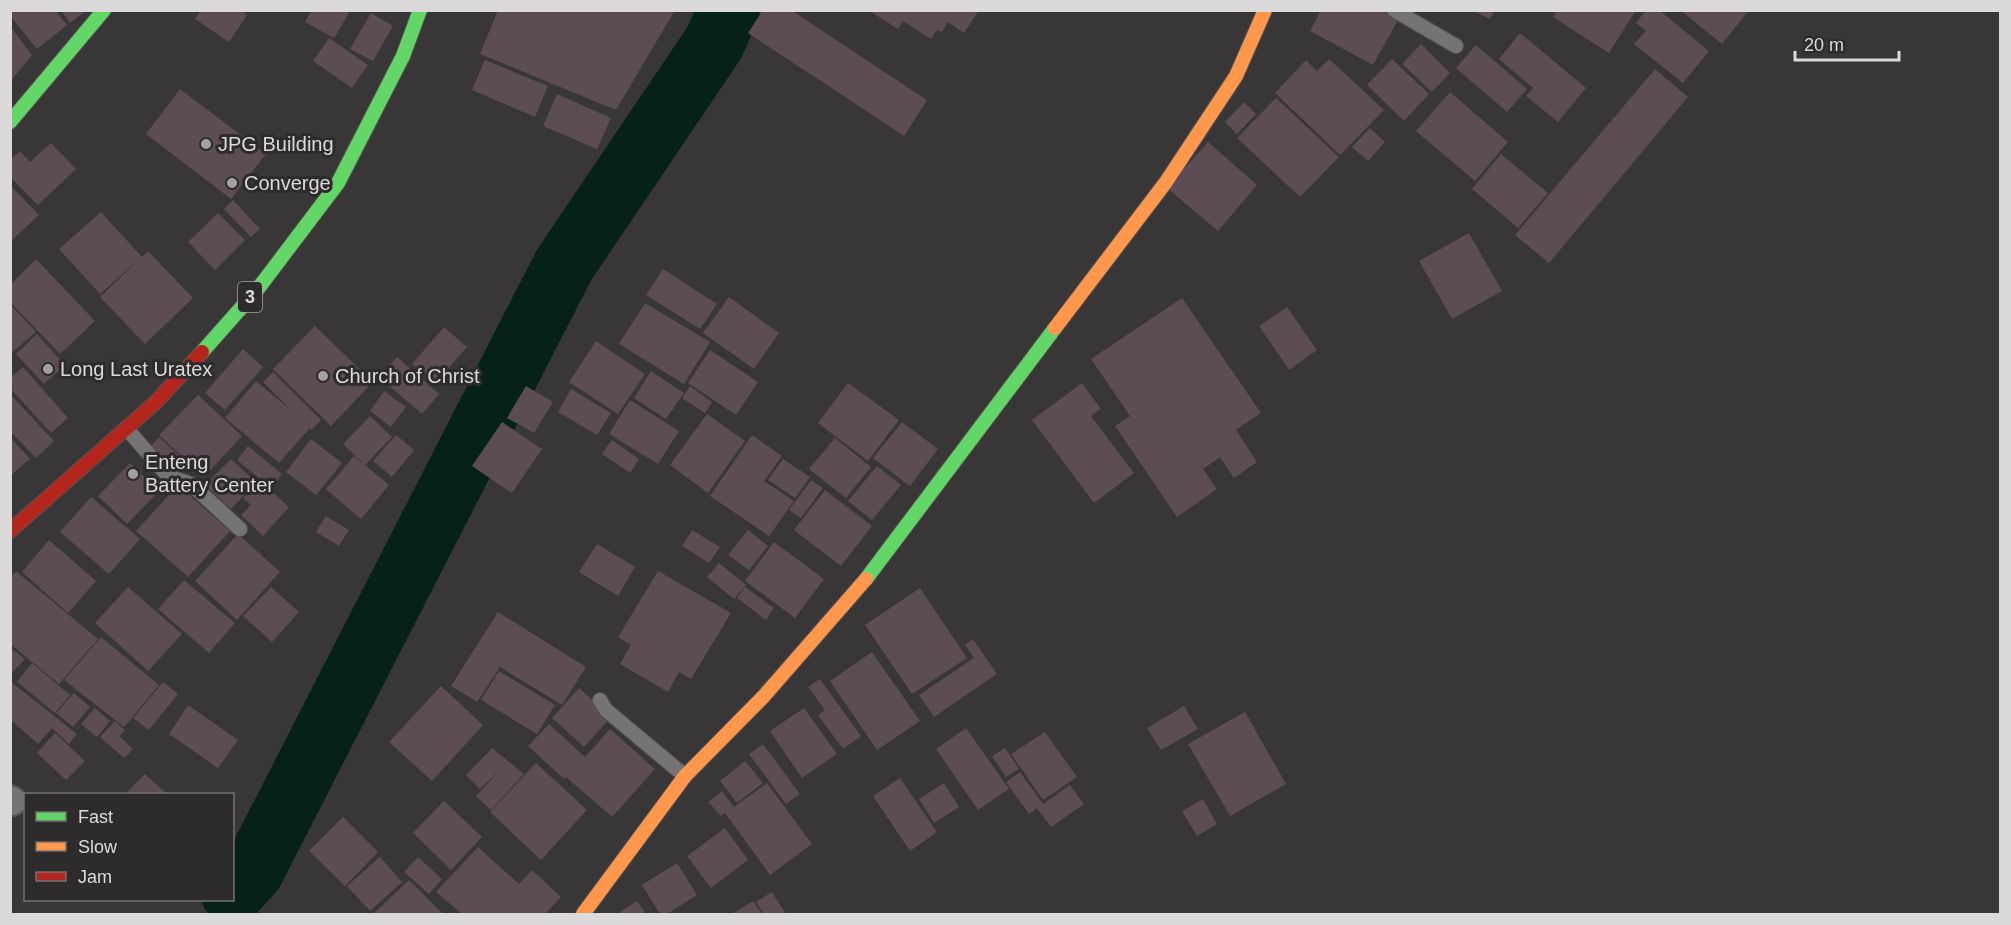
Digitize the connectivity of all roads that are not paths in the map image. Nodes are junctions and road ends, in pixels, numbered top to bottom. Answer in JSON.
{"nodes":[{"id":1,"x":104,"y":10,"type":"edge"},
{"id":2,"x":420,"y":10,"type":"edge"},
{"id":3,"x":1265,"y":10,"type":"edge"},
{"id":4,"x":1394,"y":10,"type":"edge"},
{"id":5,"x":1456,"y":46,"type":"dead end"},
{"id":6,"x":10,"y":122,"type":"edge"},
{"id":7,"x":126,"y":428,"type":"junction"},
{"id":8,"x":240,"y":528,"type":"dead end"},
{"id":9,"x":10,"y":531,"type":"edge"},
{"id":10,"x":600,"y":700,"type":"dead end"},
{"id":11,"x":685,"y":776,"type":"junction"},
{"id":12,"x":583,"y":915,"type":"edge"}],
"edges":[{"from":1,"to":6,"type":"main road"},
{"from":2,"to":7,"type":"main road","number":"3"},
{"from":3,"to":11,"type":"main road"},
{"from":4,"to":5,"type":"lane"},
{"from":7,"to":8,"type":"lane"},
{"from":7,"to":9,"type":"main road","number":"3"},
{"from":10,"to":11,"type":"lane"},
{"from":11,"to":12,"type":"main road"}]}
